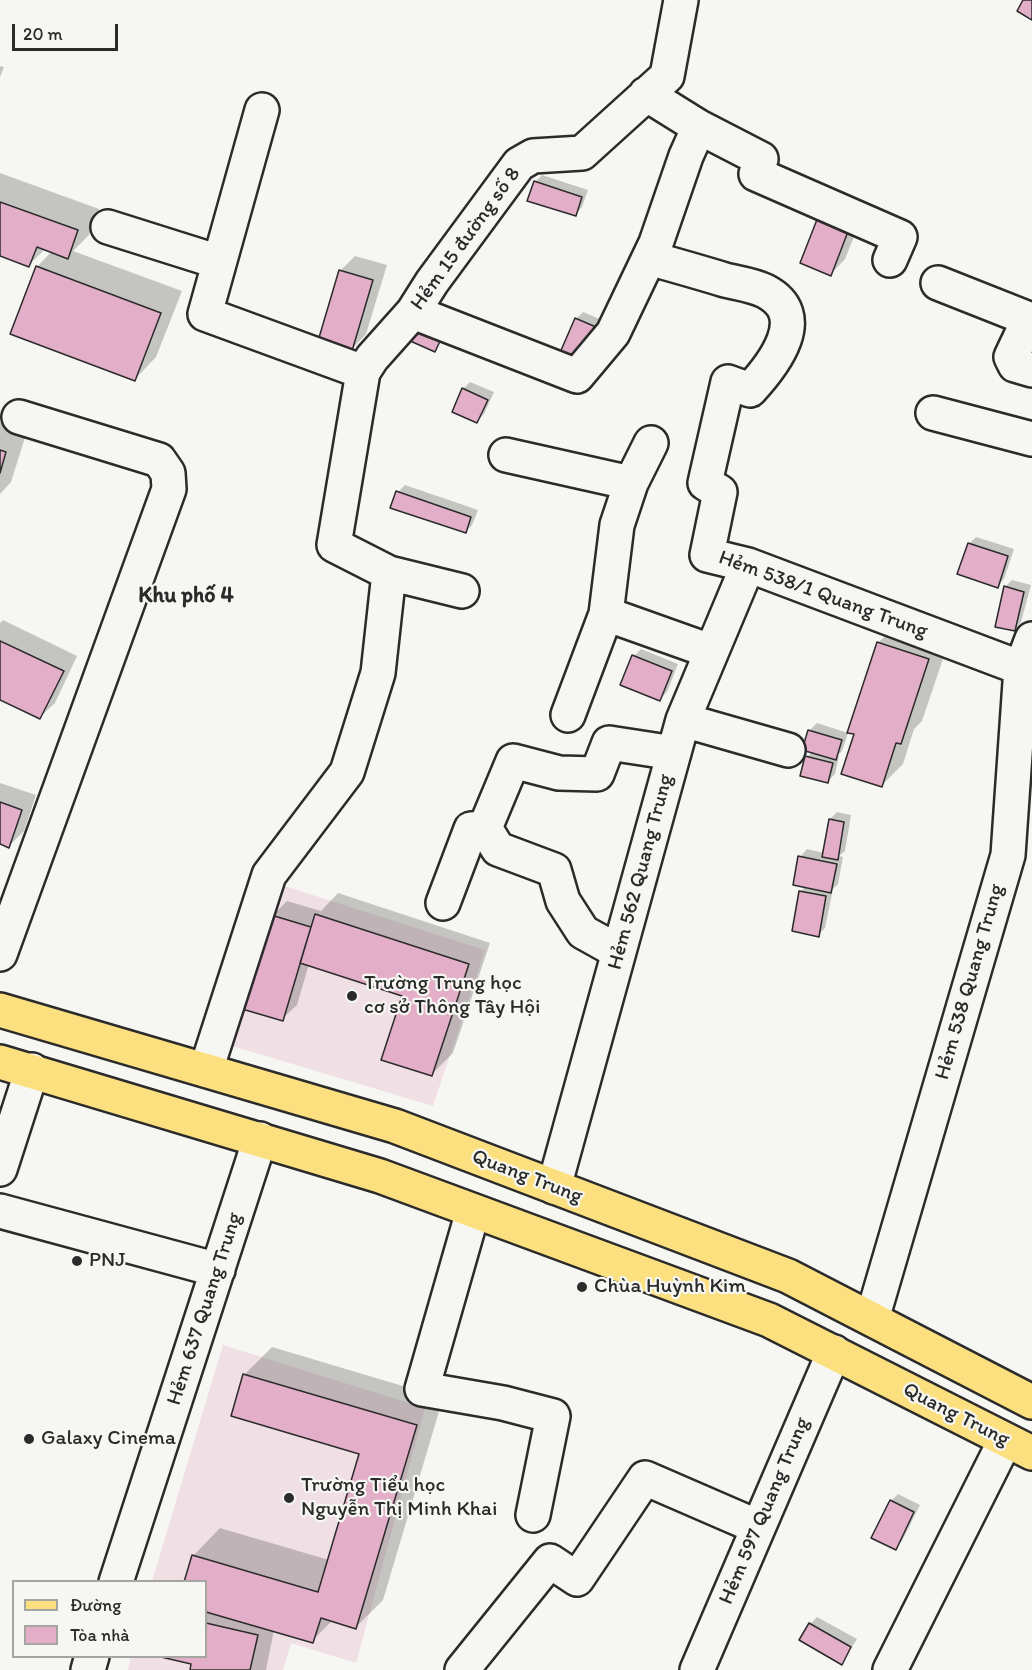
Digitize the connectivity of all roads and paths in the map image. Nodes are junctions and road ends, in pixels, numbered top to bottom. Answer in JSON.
{"nodes":[{"id":1,"x":681,"y":0,"type":"edge"},
{"id":2,"x":646,"y":94,"type":"junction"},
{"id":3,"x":262,"y":110,"type":"dead end"},
{"id":4,"x":699,"y":127,"type":"junction"},
{"id":5,"x":108,"y":227,"type":"dead end"},
{"id":6,"x":649,"y":258,"type":"junction"},
{"id":7,"x":890,"y":260,"type":"dead end"},
{"id":8,"x":219,"y":262,"type":"junction"},
{"id":9,"x":938,"y":283,"type":"dead end"},
{"id":10,"x":413,"y":312,"type":"junction"},
{"id":11,"x":1032,"y":370,"type":"edge"},
{"id":12,"x":363,"y":372,"type":"junction"},
{"id":13,"x":933,"y":412,"type":"dead end"},
{"id":14,"x":19,"y":417,"type":"dead end"},
{"id":15,"x":1032,"y":440,"type":"edge"},
{"id":16,"x":651,"y":443,"type":"dead end"},
{"id":17,"x":506,"y":455,"type":"dead end"},
{"id":18,"x":631,"y":483,"type":"junction"},
{"id":19,"x":748,"y":565,"type":"junction"},
{"id":20,"x":389,"y":573,"type":"junction"},
{"id":21,"x":462,"y":591,"type":"dead end"},
{"id":22,"x":606,"y":614,"type":"junction"},
{"id":23,"x":710,"y":651,"type":"junction"},
{"id":24,"x":1026,"y":653,"type":"edge"},
{"id":25,"x":568,"y":715,"type":"dead end"},
{"id":26,"x":683,"y":720,"type":"junction"},
{"id":27,"x":788,"y":750,"type":"dead end"},
{"id":28,"x":674,"y":753,"type":"junction"},
{"id":29,"x":485,"y":828,"type":"junction"},
{"id":30,"x":443,"y":903,"type":"dead end"},
{"id":31,"x":619,"y":952,"type":"junction"},
{"id":32,"x":0,"y":954,"type":"edge"},
{"id":33,"x":0,"y":1010,"type":"edge"},
{"id":34,"x":0,"y":1062,"type":"edge"},
{"id":35,"x":32,"y":1070,"type":"junction"},
{"id":36,"x":206,"y":1070,"type":"junction"},
{"id":37,"x":273,"y":1091,"type":"junction"},
{"id":38,"x":261,"y":1139,"type":"junction"},
{"id":39,"x":0,"y":1169,"type":"edge"},
{"id":40,"x":554,"y":1187,"type":"junction"},
{"id":41,"x":0,"y":1210,"type":"edge"},
{"id":42,"x":473,"y":1211,"type":"junction"},
{"id":43,"x":218,"y":1270,"type":"junction"},
{"id":44,"x":872,"y":1318,"type":"junction"},
{"id":45,"x":834,"y":1352,"type":"junction"},
{"id":46,"x":1032,"y":1402,"type":"edge"},
{"id":47,"x":1018,"y":1447,"type":"edge"},
{"id":48,"x":533,"y":1515,"type":"dead end"},
{"id":49,"x":758,"y":1527,"type":"junction"},
{"id":50,"x":116,"y":1580,"type":"edge"},
{"id":51,"x":462,"y":1670,"type":"edge"},
{"id":52,"x":697,"y":1670,"type":"edge"},
{"id":53,"x":890,"y":1670,"type":"edge"}],
"edges":[{"from":1,"to":2,"type":"street","name":"Hẻm 15 đường số 8"},
{"from":2,"to":4,"type":"street"},
{"from":2,"to":10,"type":"street","name":"Hẻm 15 đường số 8"},
{"from":3,"to":8,"type":"street"},
{"from":4,"to":6,"type":"street"},
{"from":4,"to":7,"type":"street"},
{"from":5,"to":8,"type":"street"},
{"from":6,"to":10,"type":"street"},
{"from":6,"to":19,"type":"street","name":"Hẻm 538/1 Quang Trung"},
{"from":8,"to":12,"type":"street"},
{"from":9,"to":11,"type":"street"},
{"from":10,"to":12,"type":"street","name":"Hẻm 15 đường số 8"},
{"from":12,"to":20,"type":"street"},
{"from":13,"to":15,"type":"street"},
{"from":14,"to":32,"type":"street"},
{"from":16,"to":18,"type":"street"},
{"from":17,"to":18,"type":"street"},
{"from":18,"to":22,"type":"street"},
{"from":19,"to":23,"type":"street","name":"Hẻm 562 Quang Trung"},
{"from":19,"to":24,"type":"street","name":"Hẻm 538/1 Quang Trung"},
{"from":20,"to":21,"type":"street"},
{"from":20,"to":36,"type":"street"},
{"from":22,"to":23,"type":"street"},
{"from":22,"to":25,"type":"street"},
{"from":23,"to":26,"type":"street","name":"Hẻm 562 Quang Trung"},
{"from":24,"to":44,"type":"street","name":"Hẻm 538 Quang Trung"},
{"from":26,"to":27,"type":"street"},
{"from":26,"to":28,"type":"street","name":"Hẻm 562 Quang Trung"},
{"from":28,"to":29,"type":"street"},
{"from":28,"to":31,"type":"street","name":"Hẻm 562 Quang Trung"},
{"from":29,"to":30,"type":"street"},
{"from":29,"to":31,"type":"street"},
{"from":31,"to":40,"type":"street","name":"Hẻm 562 Quang Trung"},
{"from":33,"to":36,"type":"main road","name":"Quang Trung"},
{"from":34,"to":35,"type":"main road","name":"Quang Trung"},
{"from":35,"to":38,"type":"main road","name":"Quang Trung"},
{"from":35,"to":39,"type":"street"},
{"from":36,"to":37,"type":"main road","name":"Quang Trung"},
{"from":37,"to":38,"type":"main road"},
{"from":37,"to":40,"type":"main road","name":"Quang Trung"},
{"from":38,"to":42,"type":"main road","name":"Quang Trung"},
{"from":38,"to":43,"type":"street","name":"Hẻm 637 Quang Trung"},
{"from":40,"to":44,"type":"main road","name":"Quang Trung"},
{"from":41,"to":43,"type":"street"},
{"from":42,"to":45,"type":"main road","name":"Quang Trung"},
{"from":42,"to":48,"type":"street"},
{"from":43,"to":50,"type":"street","name":"Hẻm 637 Quang Trung"},
{"from":44,"to":46,"type":"main road","name":"Quang Trung"},
{"from":45,"to":47,"type":"main road","name":"Quang Trung"},
{"from":45,"to":49,"type":"street","name":"Hẻm 597 Quang Trung"},
{"from":47,"to":53,"type":"street"},
{"from":49,"to":51,"type":"street"},
{"from":49,"to":52,"type":"street","name":"Hẻm 597 Quang Trung"}]}
